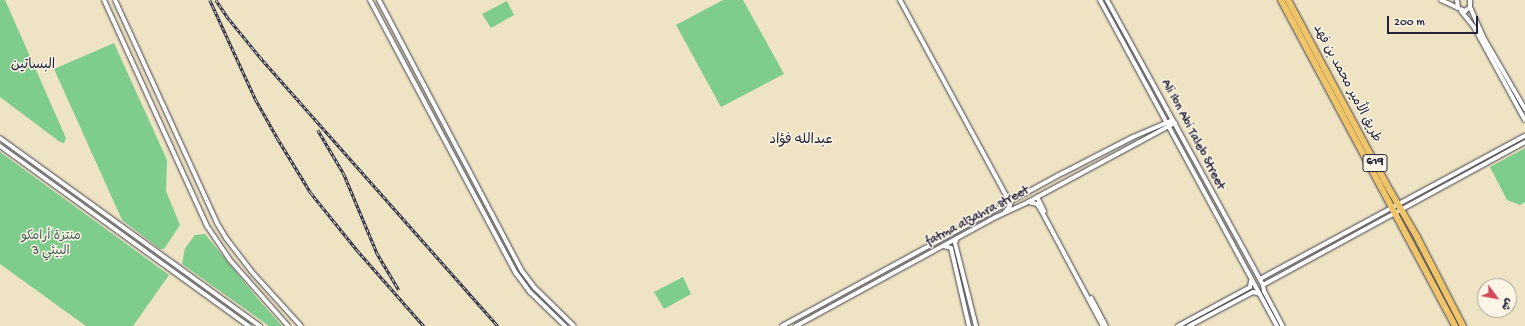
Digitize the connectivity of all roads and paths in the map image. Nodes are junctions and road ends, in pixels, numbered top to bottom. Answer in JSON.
{"nodes":[{"id":1,"x":104,"y":0,"type":"edge"},
{"id":2,"x":115,"y":0,"type":"edge"},
{"id":3,"x":370,"y":0,"type":"edge"},
{"id":4,"x":379,"y":0,"type":"edge"},
{"id":5,"x":900,"y":0,"type":"edge"},
{"id":6,"x":1100,"y":0,"type":"edge"},
{"id":7,"x":1107,"y":0,"type":"edge"},
{"id":8,"x":1281,"y":0,"type":"edge"},
{"id":9,"x":1288,"y":0,"type":"edge"},
{"id":10,"x":1441,"y":0,"type":"edge"},
{"id":11,"x":1457,"y":0,"type":"edge"},
{"id":12,"x":1471,"y":2,"type":"edge"},
{"id":13,"x":1460,"y":9,"type":"junction"},
{"id":14,"x":1525,"y":109,"type":"edge"},
{"id":15,"x":1525,"y":120,"type":"edge"},
{"id":16,"x":1174,"y":121,"type":"junction"},
{"id":17,"x":1168,"y":124,"type":"junction"},
{"id":18,"x":1525,"y":136,"type":"edge"},
{"id":19,"x":1133,"y":137,"type":"junction"},
{"id":20,"x":0,"y":138,"type":"edge"},
{"id":21,"x":1525,"y":142,"type":"edge"},
{"id":22,"x":1132,"y":145,"type":"junction"},
{"id":23,"x":0,"y":146,"type":"edge"},
{"id":24,"x":64,"y":185,"type":"junction"},
{"id":25,"x":61,"y":190,"type":"junction"},
{"id":26,"x":1037,"y":197,"type":"junction"},
{"id":27,"x":1028,"y":202,"type":"junction"},
{"id":28,"x":1010,"y":203,"type":"junction"},
{"id":29,"x":1397,"y":209,"type":"junction"},
{"id":30,"x":1004,"y":213,"type":"junction"},
{"id":31,"x":957,"y":238,"type":"junction"},
{"id":32,"x":943,"y":246,"type":"junction"},
{"id":33,"x":1251,"y":279,"type":"junction"},
{"id":34,"x":1260,"y":279,"type":"junction"},
{"id":35,"x":1263,"y":285,"type":"junction"},
{"id":36,"x":1260,"y":295,"type":"junction"},
{"id":37,"x":249,"y":326,"type":"edge"},
{"id":38,"x":260,"y":326,"type":"edge"},
{"id":39,"x":288,"y":326,"type":"edge"},
{"id":40,"x":301,"y":326,"type":"edge"},
{"id":41,"x":566,"y":326,"type":"edge"},
{"id":42,"x":574,"y":326,"type":"edge"},
{"id":43,"x":782,"y":326,"type":"edge"},
{"id":44,"x":796,"y":326,"type":"edge"},
{"id":45,"x":969,"y":326,"type":"edge"},
{"id":46,"x":976,"y":326,"type":"edge"},
{"id":47,"x":1103,"y":326,"type":"edge"},
{"id":48,"x":1106,"y":326,"type":"edge"},
{"id":49,"x":1178,"y":326,"type":"edge"},
{"id":50,"x":1189,"y":326,"type":"edge"},
{"id":51,"x":1277,"y":326,"type":"edge"},
{"id":52,"x":1283,"y":326,"type":"edge"},
{"id":53,"x":1455,"y":326,"type":"edge"},
{"id":54,"x":1463,"y":326,"type":"edge"}],
"edges":[{"from":1,"to":39,"type":"street"},
{"from":2,"to":40,"type":"street"},
{"from":3,"to":41,"type":"street"},
{"from":4,"to":42,"type":"street"},
{"from":5,"to":28,"type":"street"},
{"from":6,"to":17,"type":"street"},
{"from":7,"to":16,"type":"street","name":"Ali Ibn Abi Taleb Street"},
{"from":8,"to":29,"type":"highway","name":"طريق الأمير محمد بن فهد","number":"619"},
{"from":9,"to":29,"type":"highway","name":"طريق الأمير محمد بن فهد","number":"619"},
{"from":10,"to":13,"type":"street"},
{"from":11,"to":13,"type":"street"},
{"from":12,"to":13,"type":"street"},
{"from":12,"to":14,"type":"street"},
{"from":13,"to":15,"type":"street"},
{"from":16,"to":17,"type":"street"},
{"from":16,"to":34,"type":"street","name":"Ali Ibn Abi Taleb Street"},
{"from":17,"to":19,"type":"street"},
{"from":17,"to":22,"type":"street","name":"fatma alzahra street"},
{"from":17,"to":33,"type":"street"},
{"from":18,"to":29,"type":"street"},
{"from":19,"to":22,"type":"street"},
{"from":19,"to":28,"type":"street"},
{"from":20,"to":24,"type":"street"},
{"from":21,"to":29,"type":"street"},
{"from":22,"to":26,"type":"street","name":"fatma alzahra street"},
{"from":23,"to":25,"type":"street"},
{"from":24,"to":25,"type":"street"},
{"from":24,"to":38,"type":"street"},
{"from":25,"to":37,"type":"street"},
{"from":26,"to":27,"type":"street","name":"fatma alzahra street"},
{"from":26,"to":48,"type":"street"},
{"from":27,"to":30,"type":"street","name":"fatma alzahra street"},
{"from":27,"to":47,"type":"street"},
{"from":28,"to":30,"type":"street"},
{"from":28,"to":43,"type":"street"},
{"from":29,"to":34,"type":"street"},
{"from":29,"to":35,"type":"street"},
{"from":29,"to":53,"type":"highway","name":"طريق الأمير محمد بن فهد","number":"619"},
{"from":29,"to":54,"type":"highway","name":"طريق الأمير محمد بن فهد","number":"619"},
{"from":30,"to":31,"type":"street","name":"fatma alzahra street"},
{"from":31,"to":32,"type":"street","name":"fatma alzahra street"},
{"from":31,"to":46,"type":"street"},
{"from":32,"to":44,"type":"street","name":"fatma alzahra street"},
{"from":32,"to":45,"type":"street"},
{"from":33,"to":36,"type":"street"},
{"from":33,"to":49,"type":"street"},
{"from":34,"to":35,"type":"street","name":"Ali Ibn Abi Taleb Street"},
{"from":35,"to":52,"type":"street"},
{"from":36,"to":50,"type":"street"},
{"from":36,"to":51,"type":"street"}]}
